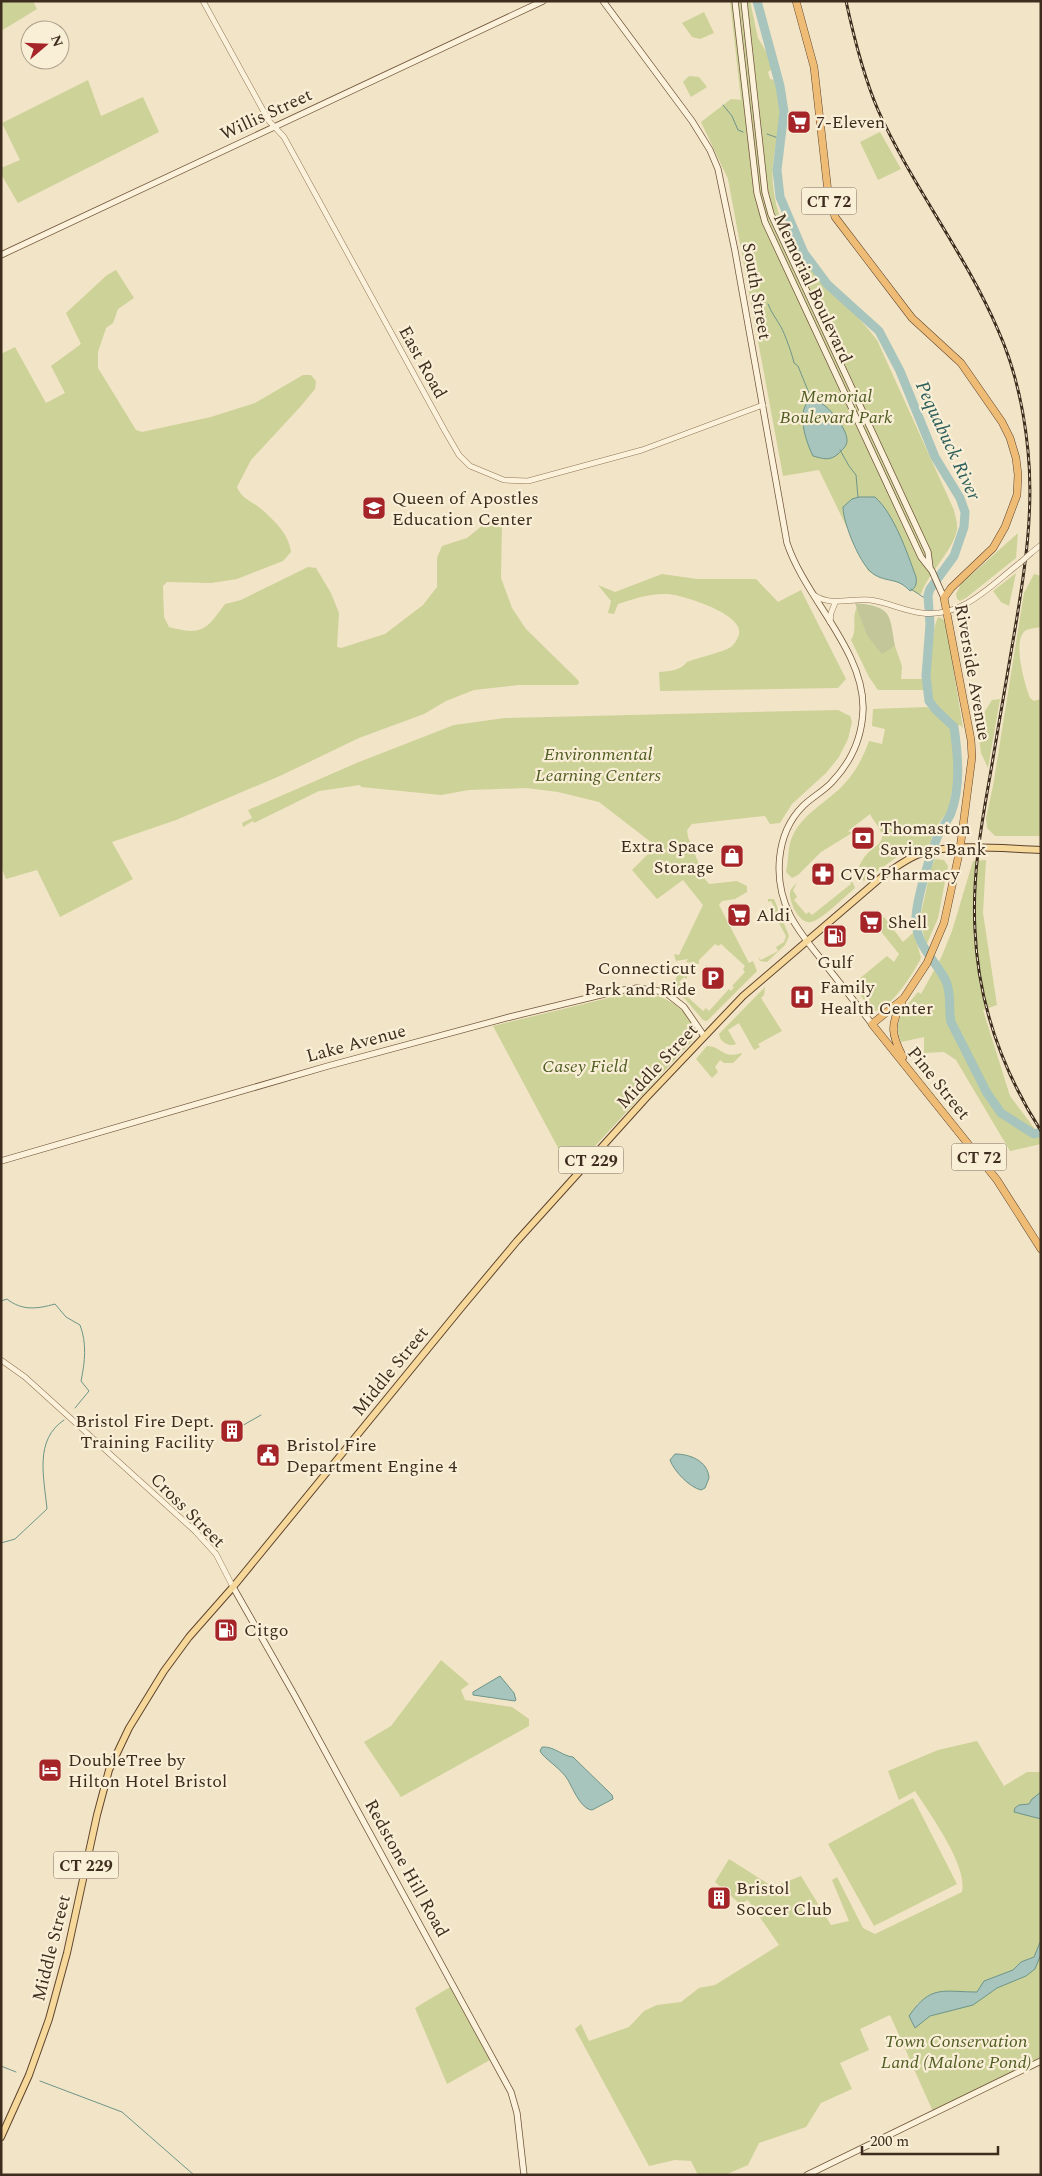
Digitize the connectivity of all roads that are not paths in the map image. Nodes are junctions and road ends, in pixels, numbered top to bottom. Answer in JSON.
{"nodes":[{"id":1,"x":204,"y":1,"type":"edge"},
{"id":2,"x":544,"y":1,"type":"edge"},
{"id":3,"x":604,"y":1,"type":"edge"},
{"id":4,"x":735,"y":1,"type":"edge"},
{"id":5,"x":744,"y":1,"type":"edge"},
{"id":6,"x":796,"y":1,"type":"edge"},
{"id":7,"x":274,"y":126,"type":"junction"},
{"id":8,"x":1,"y":255,"type":"edge"},
{"id":9,"x":763,"y":405,"type":"junction"},
{"id":10,"x":1041,"y":545,"type":"edge"},
{"id":11,"x":931,"y":569,"type":"junction"},
{"id":12,"x":812,"y":594,"type":"junction"},
{"id":13,"x":944,"y":598,"type":"junction"},
{"id":14,"x":834,"y":603,"type":"junction"},
{"id":15,"x":948,"y":612,"type":"junction"},
{"id":16,"x":831,"y":624,"type":"junction"},
{"id":17,"x":960,"y":848,"type":"junction"},
{"id":18,"x":1041,"y":850,"type":"edge"},
{"id":19,"x":806,"y":940,"type":"junction"},
{"id":20,"x":904,"y":998,"type":"junction"},
{"id":21,"x":872,"y":1024,"type":"junction"},
{"id":22,"x":704,"y":1036,"type":"junction"},
{"id":23,"x":910,"y":1070,"type":"junction"},
{"id":24,"x":1,"y":1161,"type":"edge"},
{"id":25,"x":1041,"y":1249,"type":"edge"},
{"id":26,"x":1,"y":1360,"type":"edge"},
{"id":27,"x":234,"y":1587,"type":"junction"},
{"id":28,"x":1041,"y":2061,"type":"edge"},
{"id":29,"x":1,"y":2137,"type":"edge"},
{"id":30,"x":524,"y":2175,"type":"edge"},
{"id":31,"x":807,"y":2175,"type":"edge"}],
"edges":[{"from":1,"to":7,"type":"street","name":"East Road"},
{"from":2,"to":7,"type":"main road","name":"Willis Street"},
{"from":3,"to":9,"type":"main road","name":"South Street"},
{"from":4,"to":11,"type":"main road","name":"Memorial Boulevard"},
{"from":5,"to":11,"type":"main road","name":"Memorial Boulevard"},
{"from":6,"to":13,"type":"highway","name":"Riverside Avenue","number":"CT 72"},
{"from":7,"to":8,"type":"main road","name":"Willis Street"},
{"from":7,"to":9,"type":"street","name":"East Road"},
{"from":9,"to":12,"type":"main road","name":"South Street"},
{"from":10,"to":15,"type":"street","bridge":true},
{"from":11,"to":13,"type":"main road","name":"Memorial Boulevard"},
{"from":12,"to":14,"type":"street"},
{"from":12,"to":16,"type":"main road","name":"South Street"},
{"from":13,"to":15,"type":"highway","name":"Riverside Avenue","number":"CT 72"},
{"from":14,"to":15,"type":"street"},
{"from":14,"to":16,"type":"street"},
{"from":15,"to":17,"type":"highway","name":"Riverside Avenue","number":"CT 72"},
{"from":16,"to":19,"type":"main road","name":"Pine Street"},
{"from":17,"to":18,"type":"main road","number":"CT 229"},
{"from":17,"to":19,"type":"main road","name":"Middle Street","number":"CT 229"},
{"from":17,"to":20,"type":"highway","name":"Riverside Avenue","number":"CT 72"},
{"from":19,"to":21,"type":"main road","name":"Pine Street"},
{"from":19,"to":22,"type":"main road","name":"Middle Street","number":"CT 229"},
{"from":20,"to":21,"type":"highway","name":"Riverside Avenue","number":"CT 72"},
{"from":20,"to":23,"type":"highway","number":"CT 72"},
{"from":21,"to":23,"type":"highway","name":"Pine Street","number":"CT 72"},
{"from":22,"to":24,"type":"main road","name":"Lake Avenue"},
{"from":22,"to":27,"type":"main road","name":"Middle Street","number":"CT 229"},
{"from":23,"to":25,"type":"highway","name":"Pine Street","number":"CT 72"},
{"from":26,"to":27,"type":"street","name":"Cross Street"},
{"from":27,"to":29,"type":"main road","name":"Middle Street","number":"CT 229"},
{"from":27,"to":30,"type":"main road","name":"Redstone Hill Road"},
{"from":28,"to":31,"type":"main road"}]}
